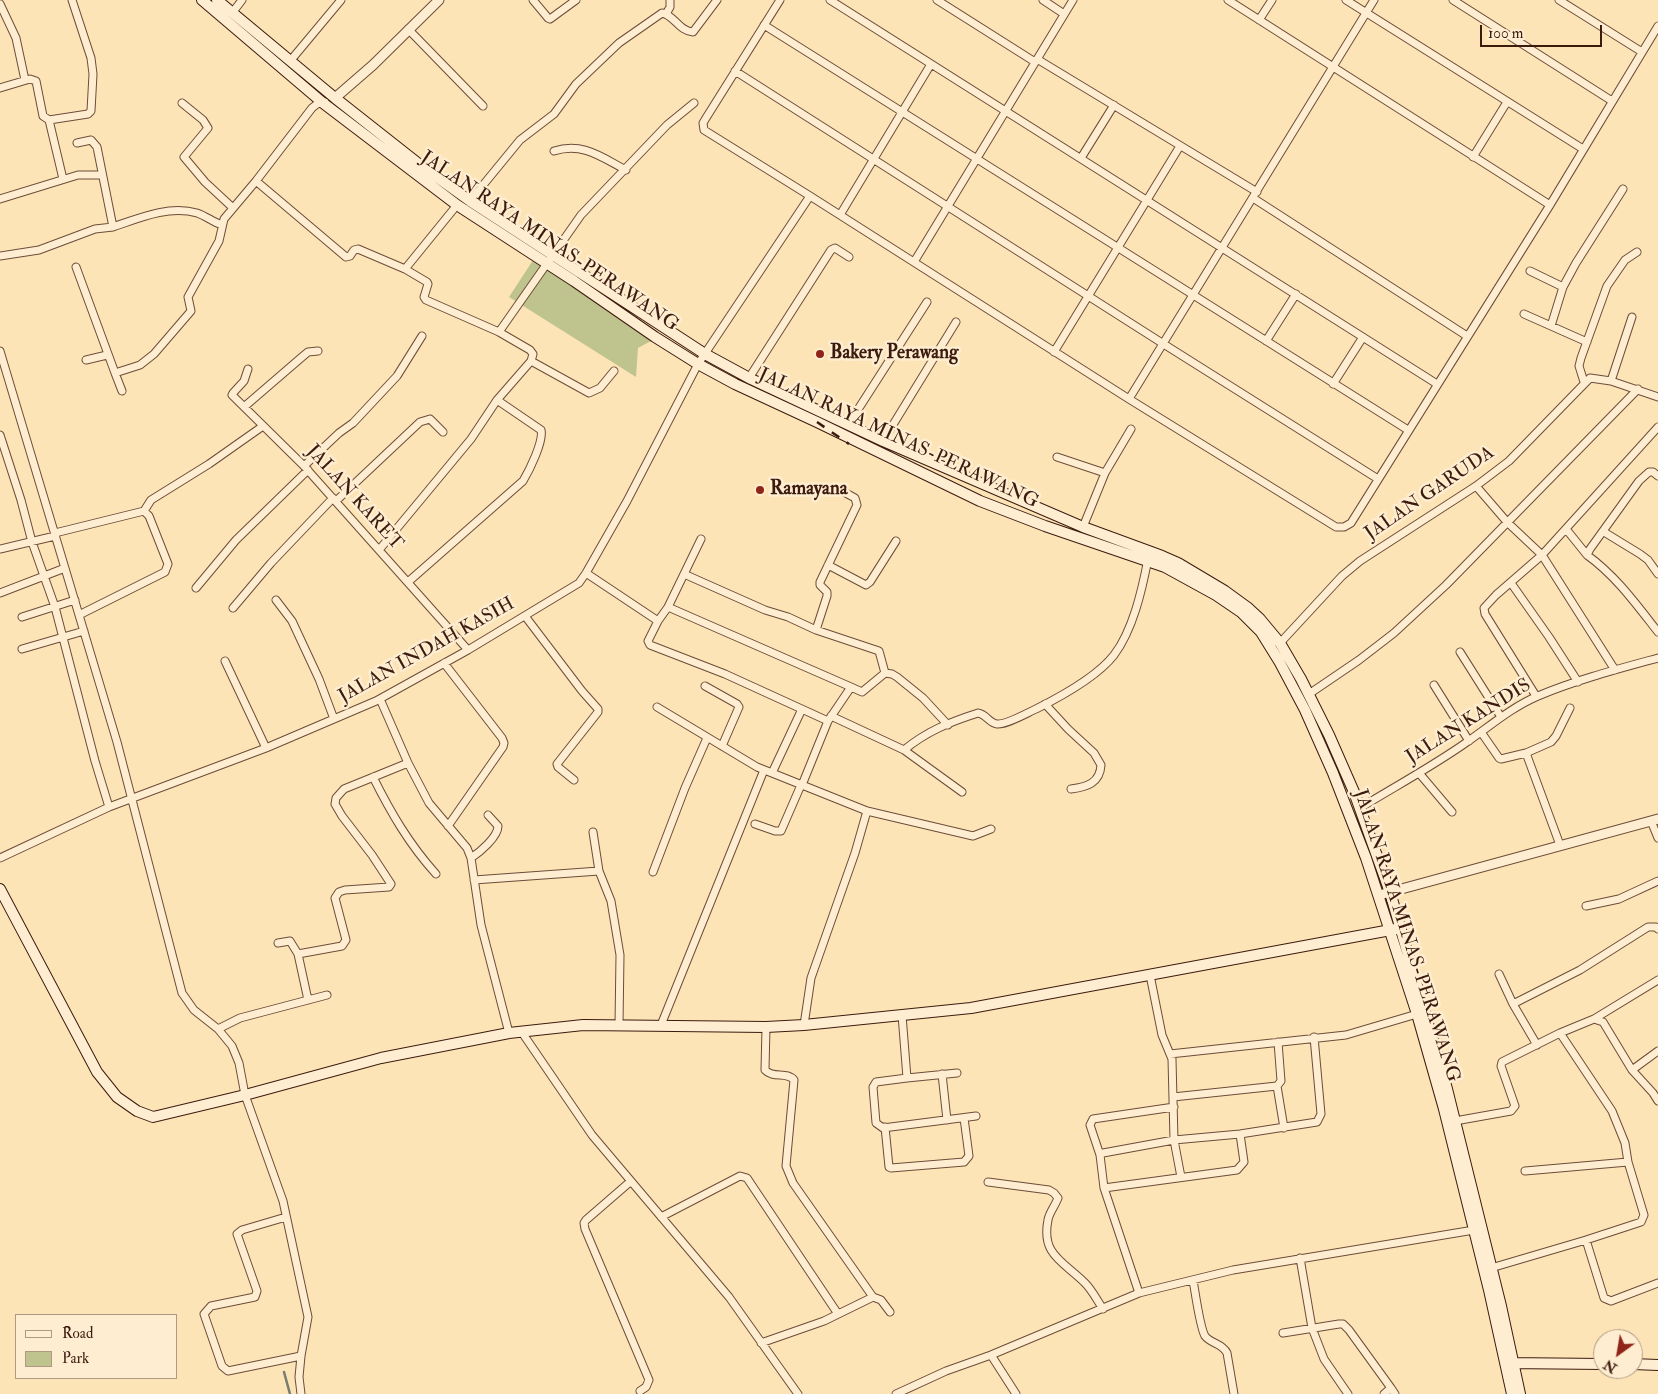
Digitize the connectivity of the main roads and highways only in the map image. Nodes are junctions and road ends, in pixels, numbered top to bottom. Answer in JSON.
{"nodes":[{"id":1,"x":202,"y":0,"type":"edge"},
{"id":2,"x":218,"y":0,"type":"edge"},
{"id":3,"x":550,"y":259,"type":"junction"},
{"id":4,"x":1149,"y":556,"type":"junction"},
{"id":5,"x":0,"y":889,"type":"edge"},
{"id":6,"x":1400,"y":928,"type":"junction"},
{"id":7,"x":1389,"y":931,"type":"junction"},
{"id":8,"x":1508,"y":1363,"type":"junction"},
{"id":9,"x":1593,"y":1364,"type":"edge"},
{"id":10,"x":1643,"y":1364,"type":"edge"},
{"id":11,"x":1658,"y":1365,"type":"edge"},
{"id":12,"x":1512,"y":1394,"type":"edge"},
{"id":13,"x":1520,"y":1394,"type":"edge"}],
"edges":[{"from":1,"to":3,"type":"main road","name":"JALAN RAYA MINAS-PERAWANG"},
{"from":2,"to":3,"type":"main road","name":"JALAN RAYA MINAS-PERAWANG"},
{"from":3,"to":4,"type":"main road","name":"JALAN RAYA MINAS-PERAWANG"},
{"from":3,"to":4,"type":"main road","name":"JALAN RAYA MINAS-PERAWANG"},
{"from":4,"to":6,"type":"main road","name":"JALAN RAYA MINAS-PERAWANG"},
{"from":4,"to":7,"type":"main road","name":"JALAN RAYA MINAS-PERAWANG"},
{"from":5,"to":7,"type":"main road"},
{"from":6,"to":7,"type":"main road"},
{"from":6,"to":8,"type":"main road","name":"JALAN RAYA MINAS-PERAWANG"},
{"from":7,"to":8,"type":"main road","name":"JALAN RAYA MINAS-PERAWANG"},
{"from":8,"to":9,"type":"main road"},
{"from":8,"to":12,"type":"main road","name":"JALAN RAYA MINAS-PERAWANG"},
{"from":8,"to":13,"type":"main road","name":"JALAN RAYA MINAS-PERAWANG"},
{"from":10,"to":11,"type":"main road"}]}
